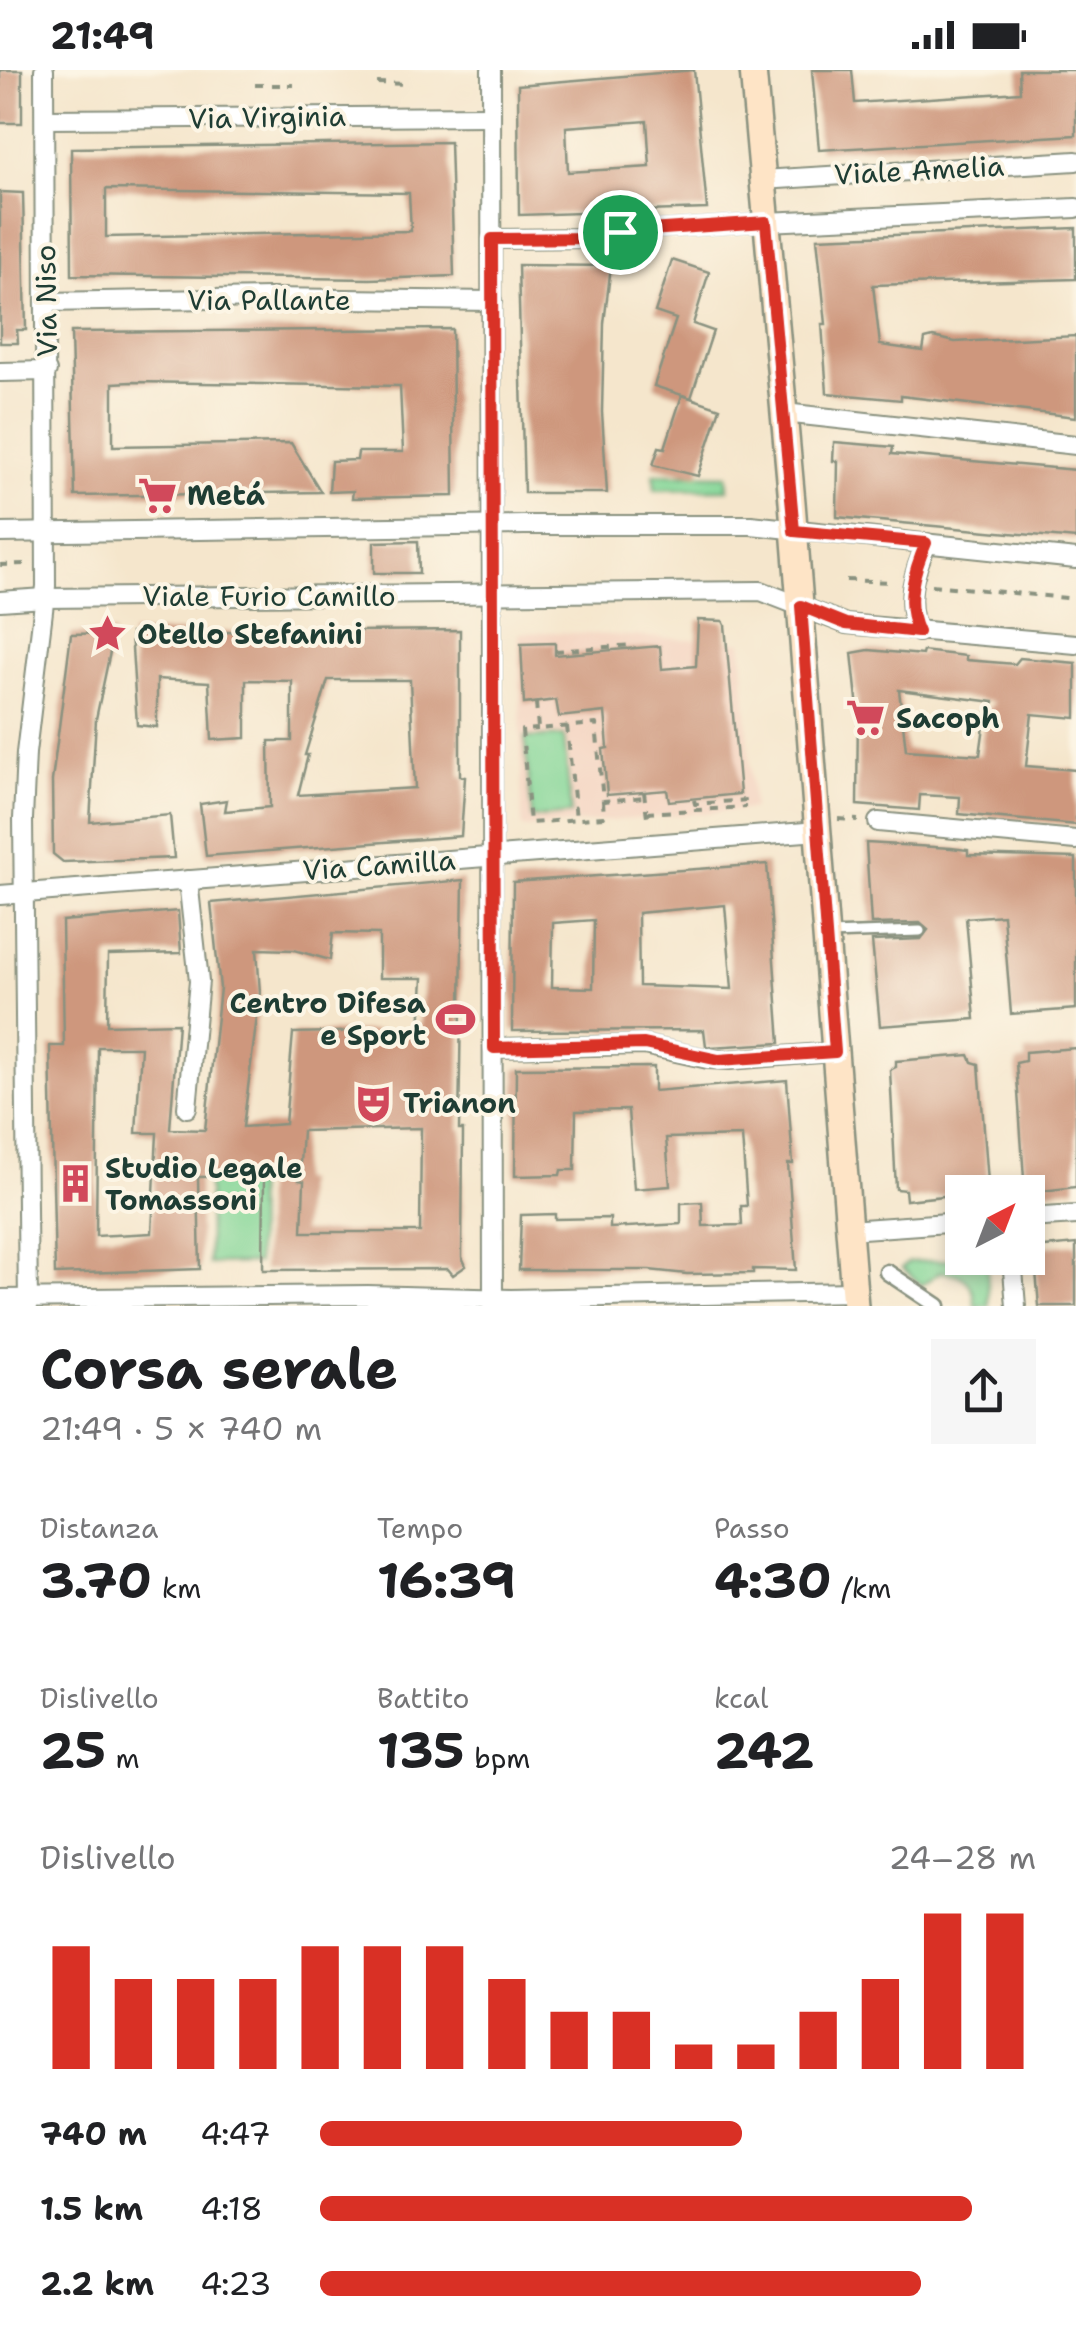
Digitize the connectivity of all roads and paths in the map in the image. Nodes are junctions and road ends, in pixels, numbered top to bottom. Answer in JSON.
{"nodes":[{"id":1,"x":44,"y":70,"type":"edge"},
{"id":2,"x":491,"y":70,"type":"edge"},
{"id":3,"x":753,"y":70,"type":"edge"},
{"id":4,"x":376,"y":83,"type":"dead end"},
{"id":5,"x":408,"y":84,"type":"dead end"},
{"id":6,"x":255,"y":85,"type":"dead end"},
{"id":7,"x":263,"y":85,"type":"dead end"},
{"id":8,"x":272,"y":85,"type":"dead end"},
{"id":9,"x":294,"y":85,"type":"dead end"},
{"id":10,"x":490,"y":116,"type":"junction"},
{"id":11,"x":45,"y":119,"type":"junction"},
{"id":12,"x":1076,"y":161,"type":"edge"},
{"id":13,"x":762,"y":180,"type":"junction"},
{"id":14,"x":1076,"y":208,"type":"edge"},
{"id":15,"x":766,"y":222,"type":"junction"},
{"id":16,"x":596,"y":238,"type":"joint"},
{"id":17,"x":492,"y":239,"type":"junction"},
{"id":18,"x":492,"y":300,"type":"junction"},
{"id":19,"x":46,"y":302,"type":"junction"},
{"id":20,"x":47,"y":371,"type":"junction"},
{"id":21,"x":0,"y":372,"type":"edge"},
{"id":22,"x":784,"y":413,"type":"junction"},
{"id":23,"x":1076,"y":445,"type":"edge"},
{"id":24,"x":493,"y":526,"type":"junction"},
{"id":25,"x":794,"y":531,"type":"junction"},
{"id":26,"x":0,"y":532,"type":"edge"},
{"id":27,"x":47,"y":532,"type":"junction"},
{"id":28,"x":926,"y":543,"type":"junction"},
{"id":29,"x":1076,"y":558,"type":"edge"},
{"id":30,"x":846,"y":580,"type":"dead end"},
{"id":31,"x":913,"y":583,"type":"junction"},
{"id":32,"x":493,"y":594,"type":"junction"},
{"id":33,"x":45,"y":598,"type":"junction"},
{"id":34,"x":1076,"y":599,"type":"edge"},
{"id":35,"x":0,"y":601,"type":"edge"},
{"id":36,"x":801,"y":606,"type":"junction"},
{"id":37,"x":918,"y":632,"type":"junction"},
{"id":38,"x":1076,"y":644,"type":"edge"},
{"id":39,"x":634,"y":648,"type":"dead end"},
{"id":40,"x":555,"y":652,"type":"dead end"},
{"id":41,"x":536,"y":702,"type":"dead end"},
{"id":42,"x":567,"y":726,"type":"junction"},
{"id":43,"x":538,"y":729,"type":"junction"},
{"id":44,"x":694,"y":800,"type":"dead end"},
{"id":45,"x":603,"y":801,"type":"junction"},
{"id":46,"x":576,"y":819,"type":"junction"},
{"id":47,"x":878,"y":822,"type":"joint"},
{"id":48,"x":817,"y":824,"type":"junction"},
{"id":49,"x":1076,"y":840,"type":"edge"},
{"id":50,"x":492,"y":856,"type":"junction"},
{"id":51,"x":188,"y":880,"type":"junction"},
{"id":52,"x":24,"y":892,"type":"junction"},
{"id":53,"x":0,"y":895,"type":"edge"},
{"id":54,"x":920,"y":931,"type":"dead end"},
{"id":55,"x":826,"y":934,"type":"junction"},
{"id":56,"x":494,"y":1048,"type":"junction"},
{"id":57,"x":835,"y":1052,"type":"junction"},
{"id":58,"x":186,"y":1108,"type":"dead end"},
{"id":59,"x":1076,"y":1215,"type":"edge"},
{"id":60,"x":1045,"y":1217,"type":"edge"},
{"id":61,"x":945,"y":1223,"type":"edge"},
{"id":62,"x":848,"y":1230,"type":"junction"},
{"id":63,"x":887,"y":1272,"type":"dead end"},
{"id":64,"x":1013,"y":1275,"type":"edge"},
{"id":65,"x":0,"y":1298,"type":"edge"},
{"id":66,"x":854,"y":1299,"type":"edge"},
{"id":67,"x":231,"y":1301,"type":"edge"},
{"id":68,"x":28,"y":1302,"type":"edge"},
{"id":69,"x":493,"y":1302,"type":"edge"},
{"id":70,"x":938,"y":1306,"type":"edge"},
{"id":71,"x":1016,"y":1306,"type":"edge"}],
"edges":[{"from":1,"to":11,"type":"street","name":"Via Niso"},
{"from":2,"to":10,"type":"street"},
{"from":3,"to":13,"type":"main road"},
{"from":4,"to":5,"type":"path"},
{"from":6,"to":7,"type":"path"},
{"from":8,"to":9,"type":"path"},
{"from":10,"to":11,"type":"street","name":"Via Virginia"},
{"from":10,"to":17,"type":"street"},
{"from":11,"to":19,"type":"street","name":"Via Niso"},
{"from":12,"to":13,"type":"street","name":"Viale Amelia"},
{"from":13,"to":15,"type":"main road"},
{"from":14,"to":15,"type":"street","name":"Viale Amelia"},
{"from":15,"to":16,"type":"street"},
{"from":15,"to":22,"type":"main road"},
{"from":16,"to":17,"type":"street"},
{"from":17,"to":18,"type":"street"},
{"from":18,"to":19,"type":"street","name":"Via Pallante"},
{"from":18,"to":24,"type":"street"},
{"from":19,"to":20,"type":"street","name":"Via Niso"},
{"from":20,"to":21,"type":"street"},
{"from":20,"to":27,"type":"street","name":"Via Niso"},
{"from":22,"to":23,"type":"street"},
{"from":22,"to":25,"type":"main road"},
{"from":24,"to":25,"type":"street"},
{"from":24,"to":27,"type":"street"},
{"from":24,"to":32,"type":"street"},
{"from":25,"to":28,"type":"street"},
{"from":25,"to":36,"type":"main road"},
{"from":26,"to":27,"type":"street"},
{"from":27,"to":33,"type":"street"},
{"from":28,"to":29,"type":"street"},
{"from":28,"to":31,"type":"street"},
{"from":30,"to":31,"type":"path"},
{"from":31,"to":34,"type":"path"},
{"from":31,"to":37,"type":"street"},
{"from":32,"to":33,"type":"street","name":"Viale Furio Camillo"},
{"from":32,"to":36,"type":"street","name":"Viale Furio Camillo"},
{"from":32,"to":50,"type":"street"},
{"from":33,"to":35,"type":"street","name":"Viale Furio Camillo"},
{"from":33,"to":52,"type":"street"},
{"from":36,"to":37,"type":"street","name":"Viale Furio Camillo"},
{"from":36,"to":48,"type":"main road"},
{"from":37,"to":38,"type":"street","name":"Viale Furio Camillo"},
{"from":39,"to":40,"type":"path"},
{"from":41,"to":43,"type":"path"},
{"from":42,"to":43,"type":"path"},
{"from":42,"to":45,"type":"path"},
{"from":42,"to":46,"type":"path"},
{"from":43,"to":46,"type":"path"},
{"from":44,"to":45,"type":"path"},
{"from":45,"to":46,"type":"path"},
{"from":47,"to":48,"type":"path"},
{"from":47,"to":49,"type":"street"},
{"from":48,"to":50,"type":"street","name":"Via Camilla"},
{"from":48,"to":55,"type":"main road"},
{"from":50,"to":51,"type":"street","name":"Via Camilla"},
{"from":50,"to":56,"type":"street"},
{"from":51,"to":52,"type":"street","name":"Via Camilla"},
{"from":51,"to":58,"type":"street"},
{"from":52,"to":53,"type":"street","name":"Via Camilla"},
{"from":52,"to":68,"type":"street"},
{"from":54,"to":55,"type":"lane"},
{"from":55,"to":57,"type":"main road"},
{"from":56,"to":57,"type":"street"},
{"from":56,"to":69,"type":"street"},
{"from":57,"to":62,"type":"main road"},
{"from":59,"to":60,"type":"street"},
{"from":61,"to":62,"type":"street"},
{"from":62,"to":66,"type":"main road"},
{"from":63,"to":70,"type":"street"},
{"from":64,"to":71,"type":"street"},
{"from":65,"to":68,"type":"street"},
{"from":66,"to":69,"type":"street"},
{"from":67,"to":68,"type":"street"},
{"from":67,"to":69,"type":"street"}]}
